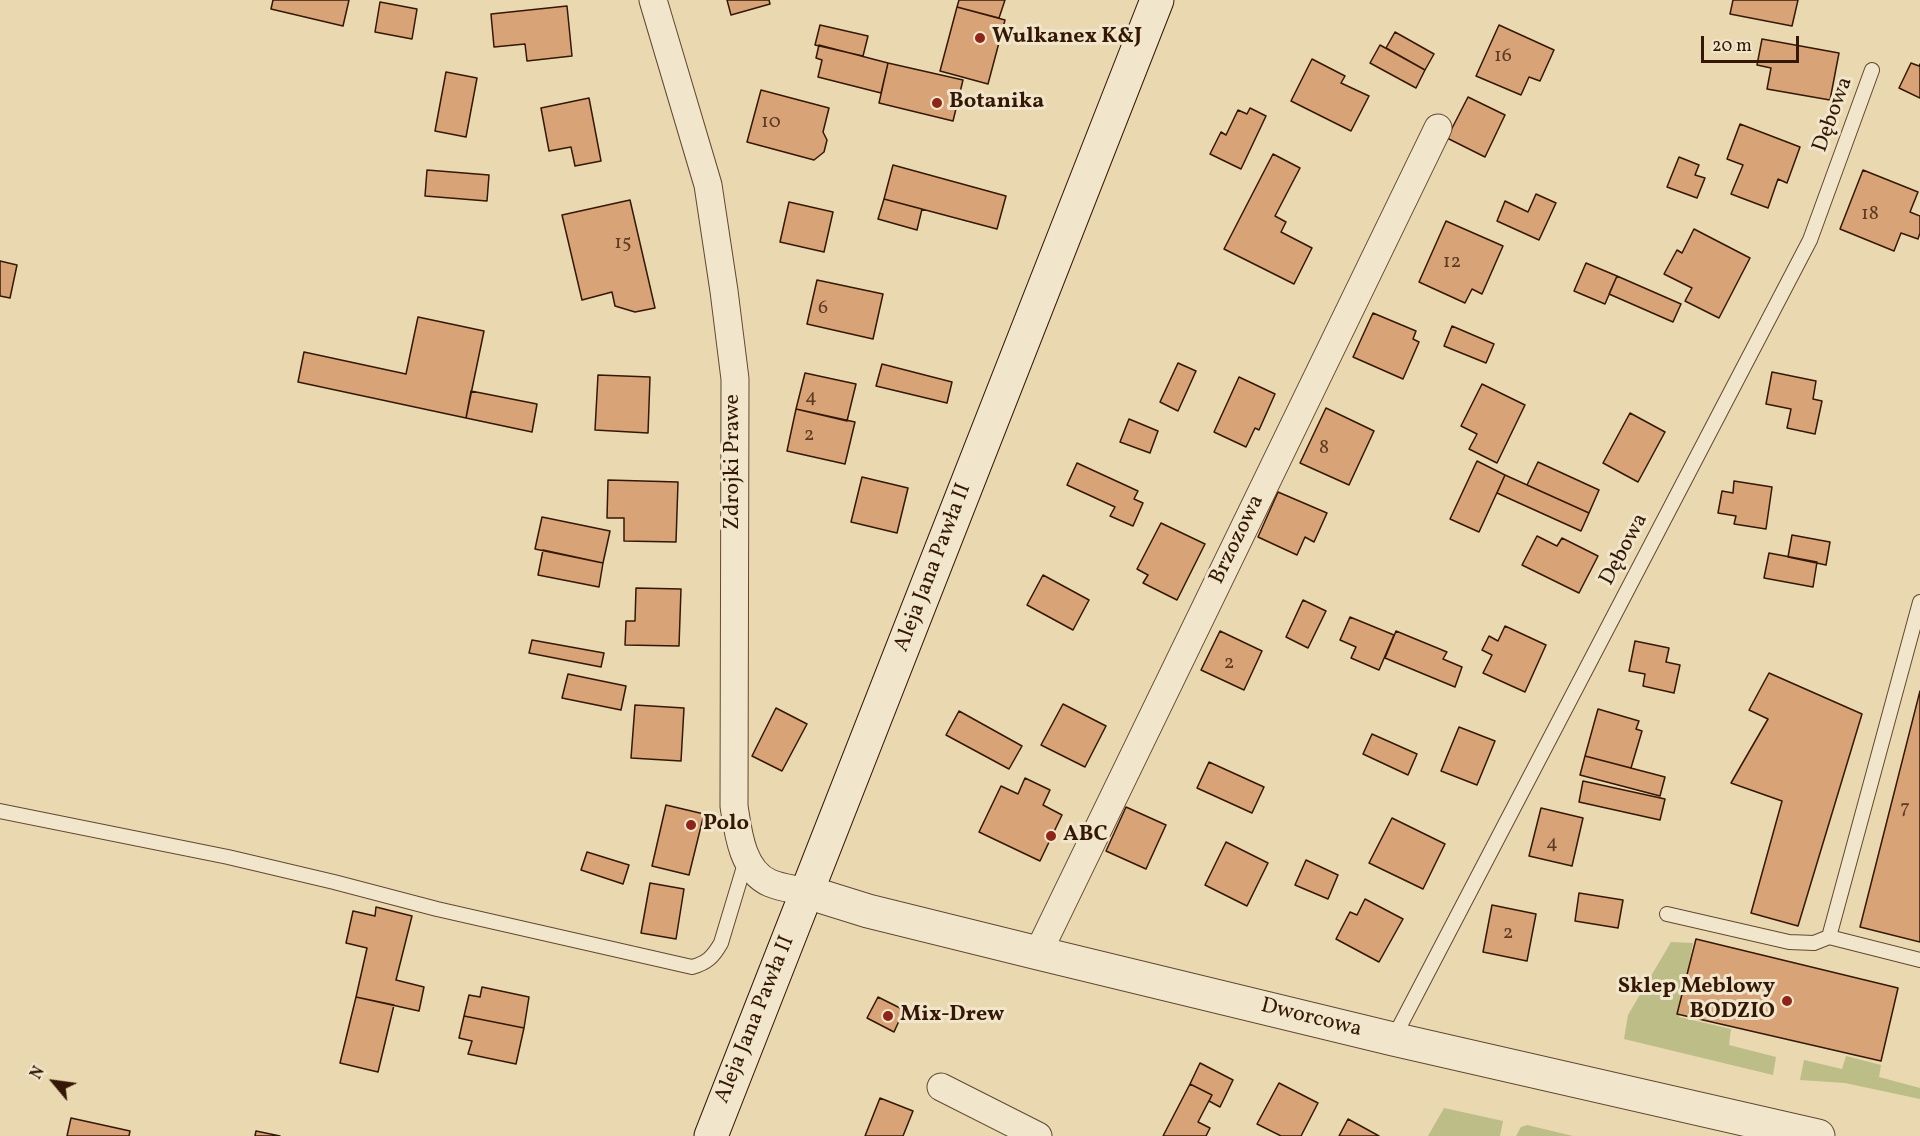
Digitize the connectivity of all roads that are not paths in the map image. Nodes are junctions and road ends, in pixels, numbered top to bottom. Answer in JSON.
{"nodes":[{"id":1,"x":653,"y":0,"type":"edge"},
{"id":2,"x":1157,"y":0,"type":"edge"},
{"id":3,"x":1872,"y":70,"type":"dead end"},
{"id":4,"x":1438,"y":128,"type":"dead end"},
{"id":5,"x":1920,"y":602,"type":"edge"},
{"id":6,"x":0,"y":811,"type":"edge"},
{"id":7,"x":746,"y":858,"type":"junction"},
{"id":8,"x":807,"y":892,"type":"junction"},
{"id":9,"x":1667,"y":914,"type":"dead end"},
{"id":10,"x":1829,"y":937,"type":"junction"},
{"id":11,"x":1038,"y":953,"type":"junction"},
{"id":12,"x":1920,"y":960,"type":"edge"},
{"id":13,"x":1393,"y":1039,"type":"junction"},
{"id":14,"x":941,"y":1087,"type":"dead end"},
{"id":15,"x":711,"y":1136,"type":"edge"},
{"id":16,"x":1038,"y":1136,"type":"edge"},
{"id":17,"x":1818,"y":1136,"type":"edge"}],
"edges":[{"from":1,"to":7,"type":"street","name":"Zdrojki Prawe"},
{"from":2,"to":8,"type":"main road","name":"Aleja Jana Pawła II"},
{"from":3,"to":13,"type":"lane","name":"Dębowa"},
{"from":4,"to":11,"type":"street","name":"Brzozowa"},
{"from":5,"to":10,"type":"lane"},
{"from":6,"to":7,"type":"lane"},
{"from":7,"to":8,"type":"street","name":"Zdrojki Prawe"},
{"from":8,"to":11,"type":"main road","name":"Dworcowa"},
{"from":8,"to":15,"type":"main road","name":"Aleja Jana Pawła II"},
{"from":9,"to":10,"type":"lane"},
{"from":10,"to":12,"type":"lane"},
{"from":11,"to":13,"type":"main road","name":"Dworcowa"},
{"from":13,"to":17,"type":"main road","name":"Dworcowa"},
{"from":14,"to":16,"type":"street"}]}
